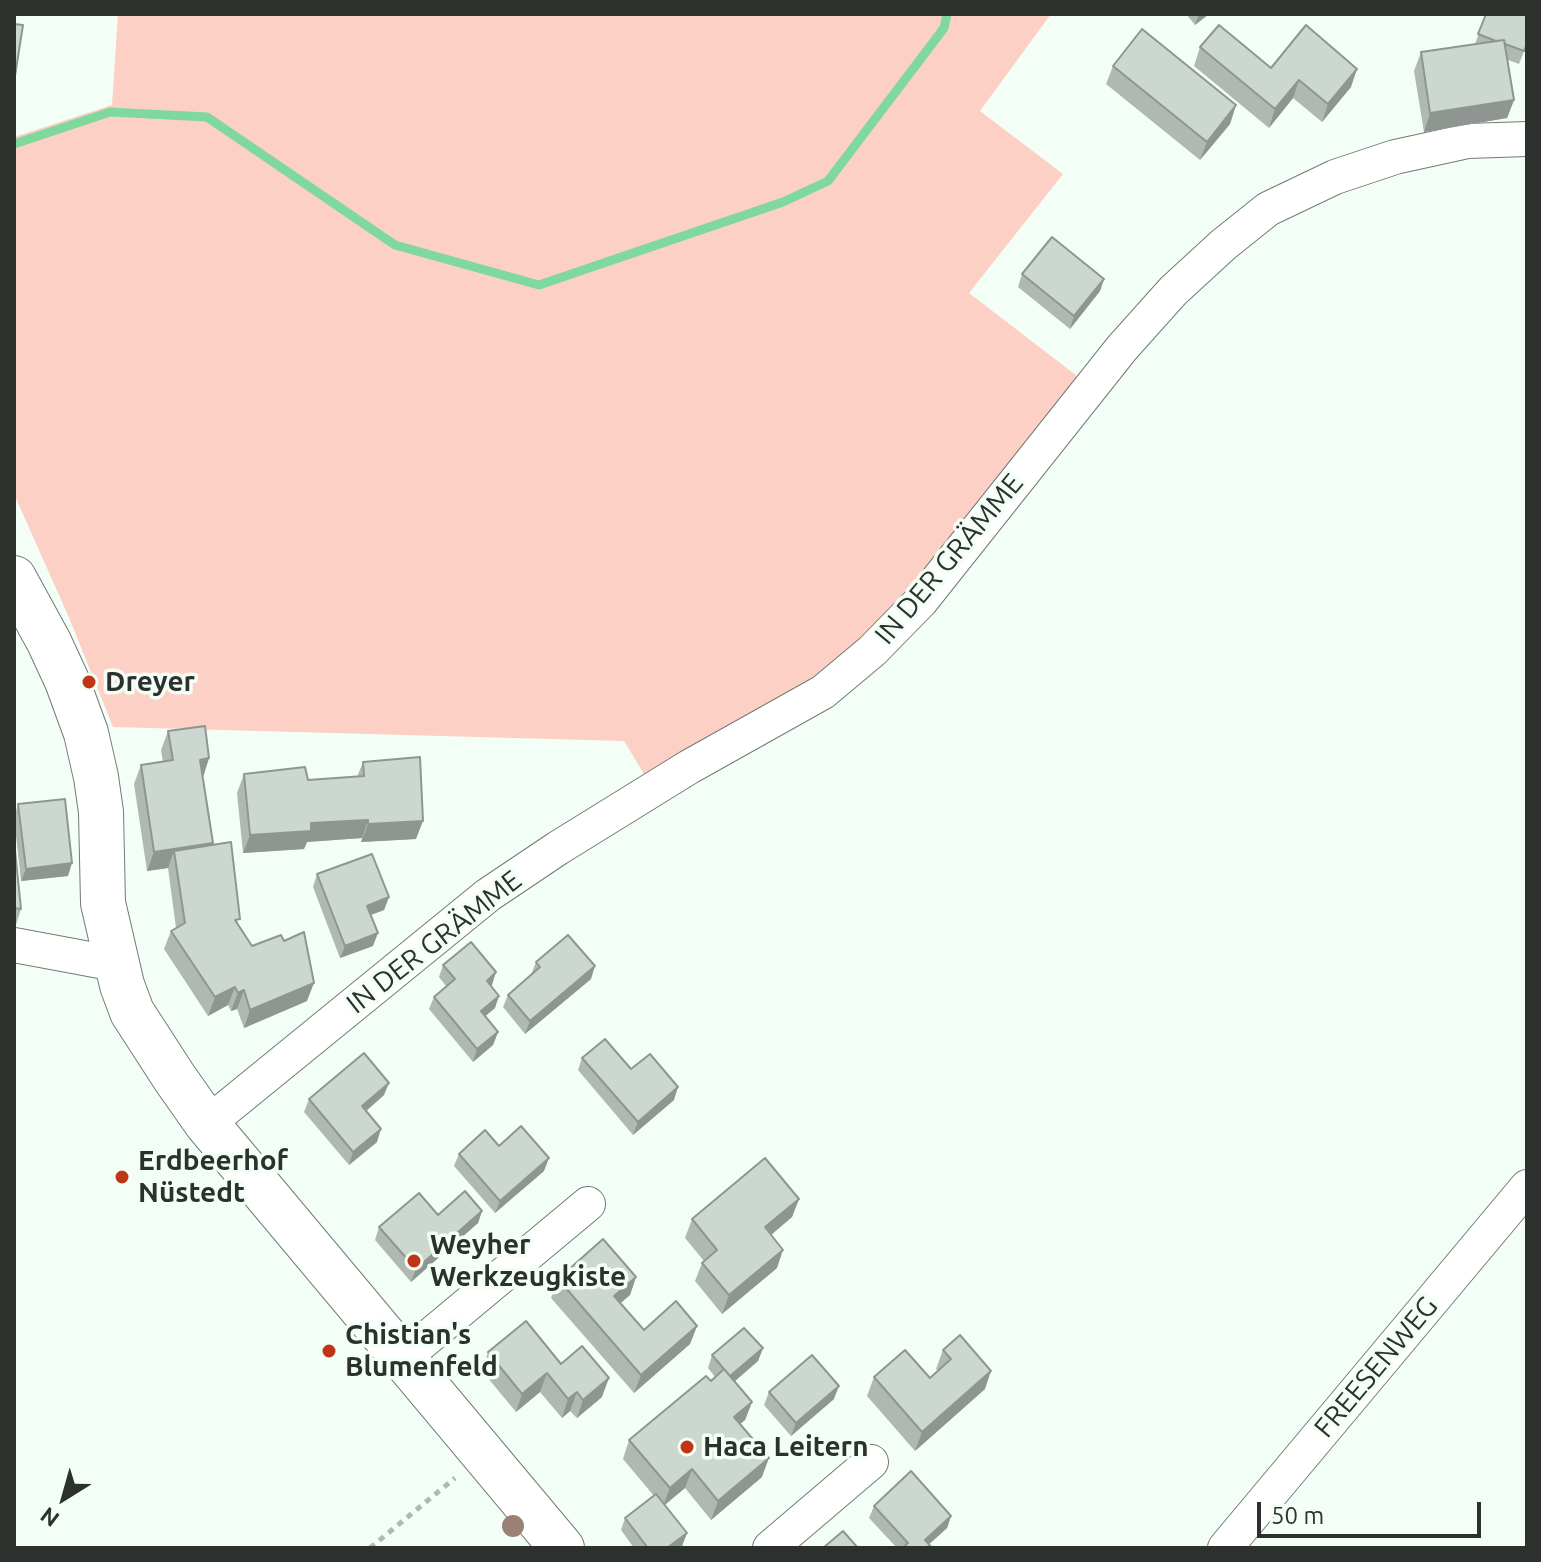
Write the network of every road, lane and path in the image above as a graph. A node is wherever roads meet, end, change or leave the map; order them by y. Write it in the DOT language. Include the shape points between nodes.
graph roads {
  1 [pos="1527,139"];
  2 [pos="14,578"];
  3 [pos="14,945"];
  4 [pos="116,964"];
  5 [pos="207,1124"];
  6 [pos="1527,1187"];
  7 [pos="588,1204"];
  8 [pos="402,1359"];
  9 [pos="486,1456"];
  10 [pos="871,1462"];
  11 [pos="370,1548"];
  12 [pos="562,1548"];
  13 [pos="770,1548"];
  14 [pos="1225,1548"];
  1 -- 5 [label="street, IN DER GRÄMME" via="1468,141 1395,157 1335,177 1268,209 1173,291 921,601 872,651 823,692 689,767 488,895"];
  2 -- 4 [label="street" via="49,642 86,733 101,812 103,903"];
  3 -- 4 [label="street"];
  4 -- 5 [label="street" via="132,1012"];
  5 -- 8 [label="street"];
  6 -- 14 [label="street, FREESENWEG"];
  7 -- 8 [label="street"];
  8 -- 9 [label="street"];
  9 -- 11 [label="path"];
  9 -- 12 [label="street"];
  10 -- 13 [label="street"];
}
